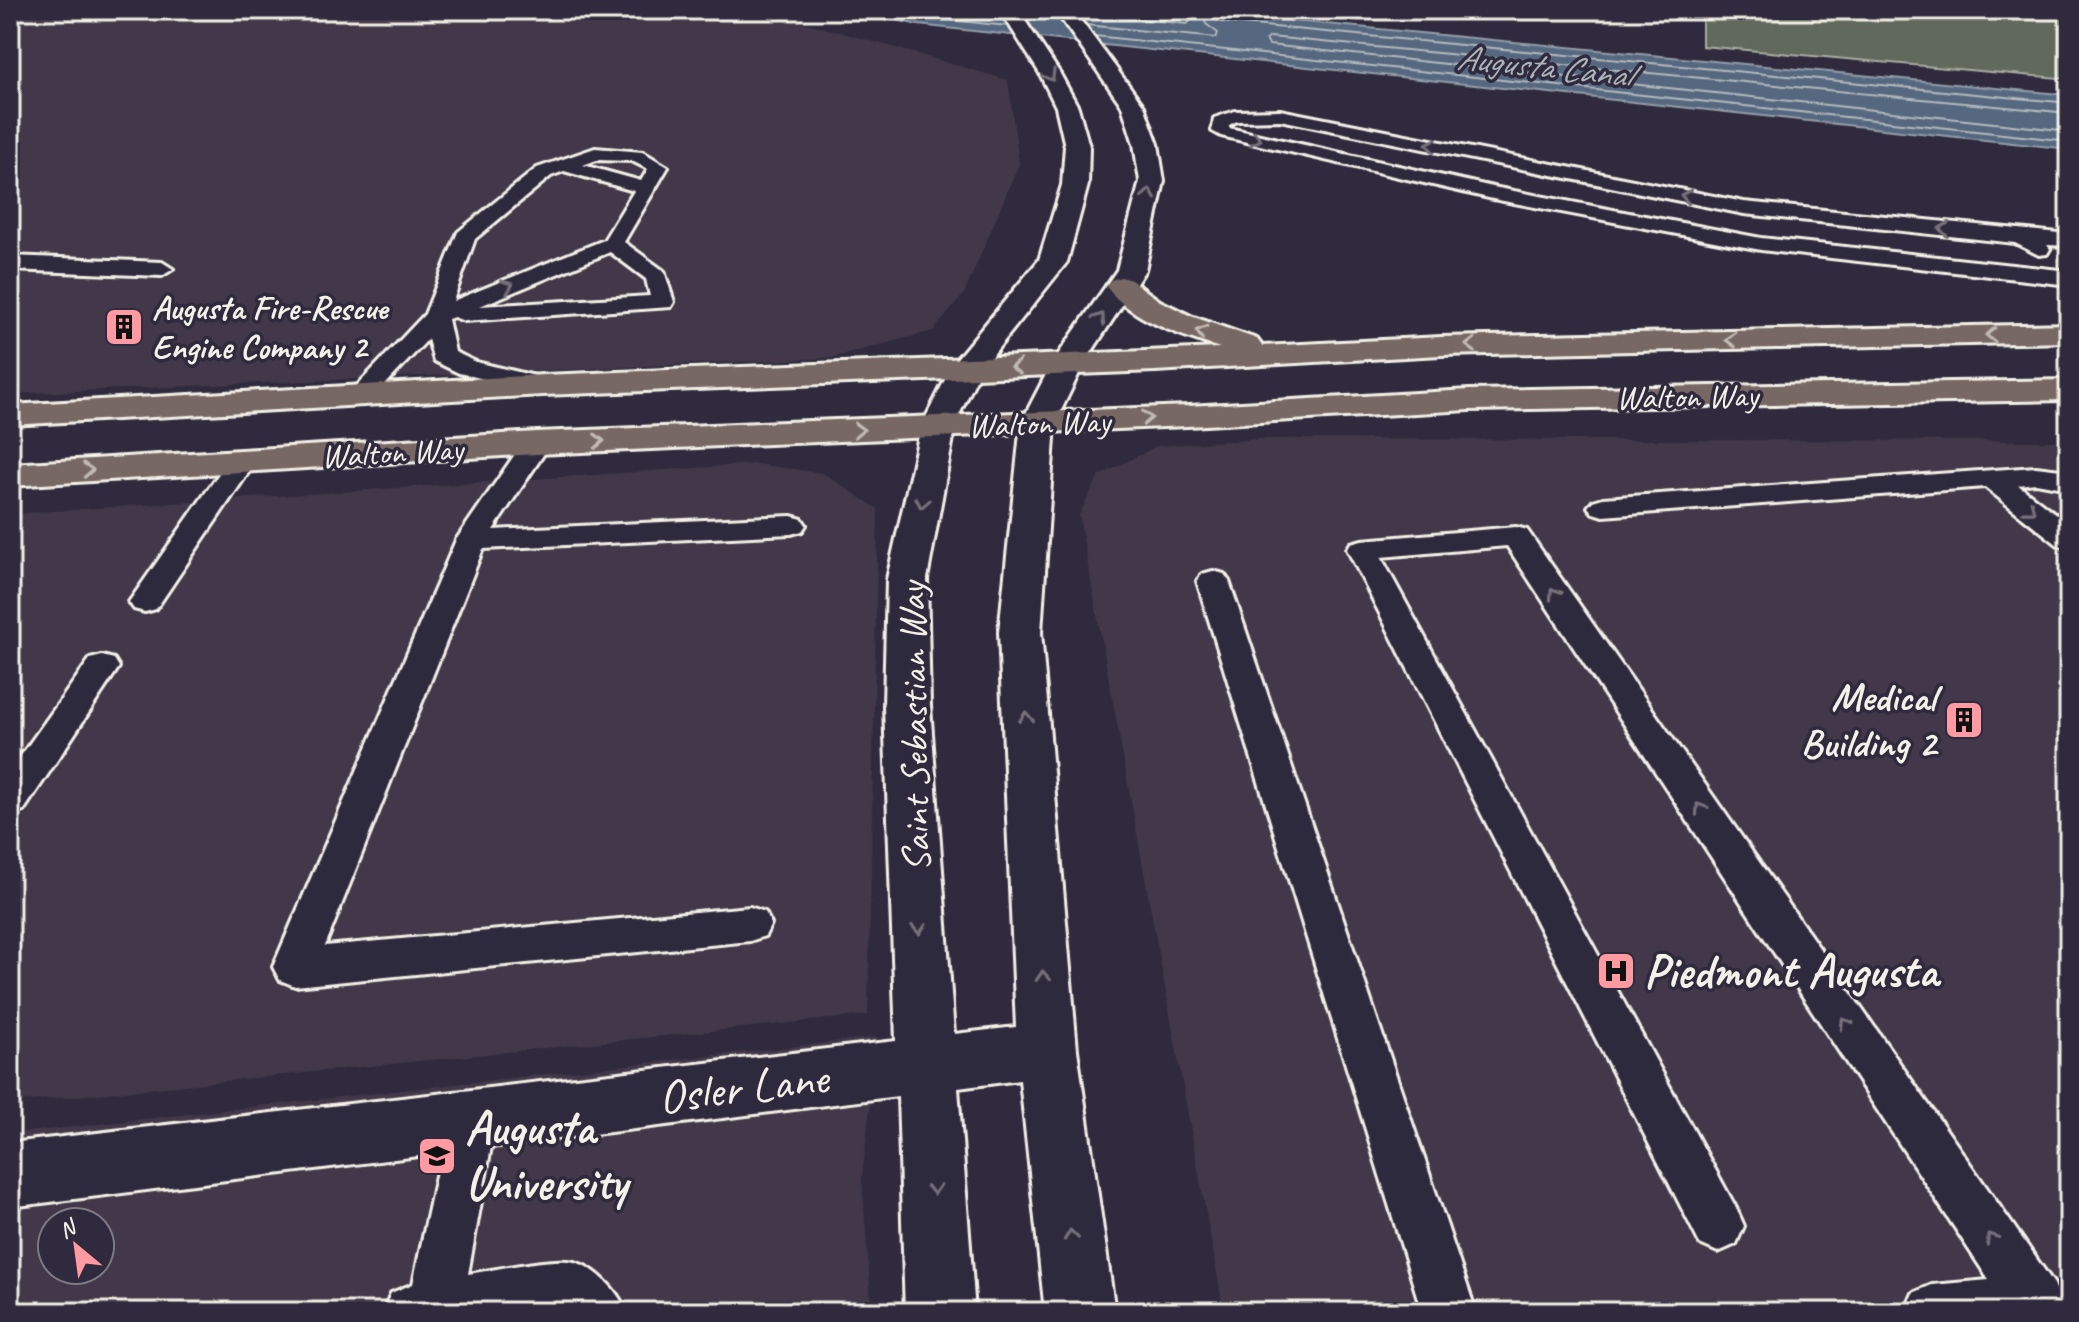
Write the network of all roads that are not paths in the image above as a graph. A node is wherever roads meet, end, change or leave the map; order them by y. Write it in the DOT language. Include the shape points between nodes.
graph roads {
  1 [pos="1009,10"];
  2 [pos="1064,10"];
  3 [pos="564,165"];
  4 [pos="648,189"];
  5 [pos="2021,237"];
  6 [pos="2069,240"];
  7 [pos="612,244"];
  8 [pos="10,263"];
  9 [pos="162,269"];
  10 [pos="2069,270"];
  11 [pos="1126,278"];
  12 [pos="2069,278"];
  13 [pos="436,316"];
  14 [pos="2069,333"];
  15 [pos="1276,355"];
  16 [pos="1067,365"];
  17 [pos="965,369"];
  18 [pos="543,385"];
  19 [pos="2069,390"];
  20 [pos="362,395"];
  21 [pos="27,414"];
  22 [pos="1038,423"];
  23 [pos="938,427"];
  24 [pos="537,443"];
  25 [pos="10,449"];
  26 [pos="242,461"];
  27 [pos="10,475"];
  28 [pos="1991,478"];
  29 [pos="2069,480"];
  30 [pos="1603,507"];
  31 [pos="791,525"];
  32 [pos="2069,539"];
  33 [pos="471,540"];
  34 [pos="1213,581"];
  35 [pos="145,602"];
  36 [pos="102,667"];
  37 [pos="10,800"];
  38 [pos="750,924"];
  39 [pos="1047,1050"];
  40 [pos="927,1065"];
  41 [pos="472,1119"];
  42 [pos="10,1175"];
  43 [pos="1718,1226"];
  44 [pos="422,1309"];
  45 [pos="600,1312"];
  46 [pos="940,1312"];
  47 [pos="1080,1312"];
  48 [pos="1449,1312"];
  49 [pos="1932,1312"];
  1 -- 17 [label="main road, Saint Sebastian Way, one-way" via="1067,107 1077,146 1075,185 1053,262"];
  11 -- 2 [label="main road, one-way" via="1152,181 1146,144 1133,106"];
  3 -- 4 [label="lane"];
  3 -- 4 [label="lane" via="595,154 636,156 659,167"];
  3 -- 13 [label="lane" via="544,172 465,236"];
  4 -- 7 [label="lane"];
  5 -- 6 [label="lane"];
  5 -- 10 [label="lane"];
  5 -- 12 [label="lane, one-way" via="1744,208 1280,115 1235,116 1220,122 1221,131 1685,231"];
  13 -- 7 [label="lane, one-way"];
  7 -- 13 [label="lane" via="656,276 663,302"];
  8 -- 9 [label="lane"];
  15 -- 11 [label="main road, one-way" via="1185,328 1135,299"];
  16 -- 11 [label="main road, one-way"];
  13 -- 18 [label="lane" via="443,356 468,368"];
  13 -- 20 [label="lane"];
  14 -- 15 [label="main road, Walton Way, one-way" via="1441,346"];
  15 -- 16 [label="main road, Walton Way"];
  16 -- 17 [label="main road, Walton Way, one-way"];
  16 -- 22 [label="main road"];
  17 -- 18 [label="main road, Walton Way"];
  17 -- 23 [label="main road, Saint Sebastian Way"];
  18 -- 20 [label="main road, Walton Way"];
  22 -- 19 [label="main road, Walton Way, one-way" via="1469,400"];
  20 -- 21 [label="main road, Walton Way"];
  21 -- 25 [label="main road"];
  22 -- 23 [label="main road, Walton Way"];
  39 -- 22 [label="main road, one-way" via="1020,632"];
  24 -- 23 [label="main road, Walton Way, one-way"];
  23 -- 40 [label="main road, Saint Sebastian Way, one-way" via="907,579 907,706"];
  24 -- 26 [label="main road, Walton Way"];
  24 -- 33 [label="lane"];
  27 -- 26 [label="main road, Walton Way, one-way"];
  26 -- 35 [label="lane"];
  28 -- 29 [label="lane" via="2036,475"];
  28 -- 30 [label="lane"];
  28 -- 32 [label="lane, one-way"];
  31 -- 33 [label="lane"];
  33 -- 38 [label="lane" via="295,967"];
  34 -- 48 [label="lane"];
  36 -- 37 [label="lane"];
  39 -- 40 [label="main road, Osler Lane"];
  47 -- 39 [label="main road, one-way"];
  40 -- 41 [label="main road, Osler Lane"];
  40 -- 46 [label="main road, Saint Sebastian Way, one-way"];
  41 -- 42 [label="main road, Osler Lane"];
  41 -- 44 [label="lane"];
  49 -- 43 [label="lane, one-way" via="2035,1303 1516,536 1362,549"];
  44 -- 45 [label="lane" via="569,1287"];
}
